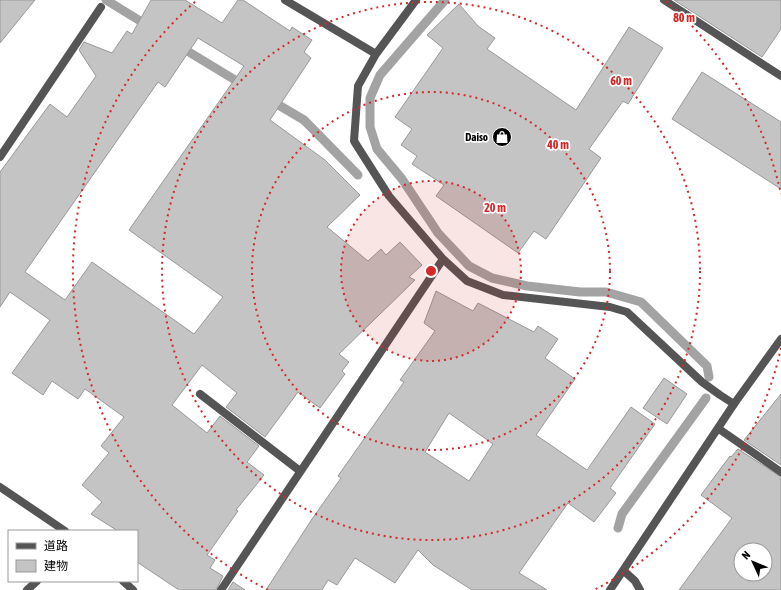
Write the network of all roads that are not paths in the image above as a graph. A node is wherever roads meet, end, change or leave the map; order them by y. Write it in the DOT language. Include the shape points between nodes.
graph roads {
  1 [pos="285,0"];
  2 [pos="416,0"];
  3 [pos="664,0"];
  4 [pos="101,7"];
  5 [pos="376,54"];
  6 [pos="781,76"];
  7 [pos="0,157"];
  8 [pos="443,259"];
  9 [pos="781,339"];
  10 [pos="200,394"];
  11 [pos="734,404"];
  12 [pos="719,429"];
  13 [pos="300,471"];
  14 [pos="781,472"];
  15 [pos="0,487"];
  16 [pos="64,530"];
  17 [pos="624,571"];
  18 [pos="36,582"];
  19 [pos="124,582"];
  20 [pos="27,590"];
  21 [pos="133,590"];
  22 [pos="221,590"];
  23 [pos="610,590"];
  24 [pos="640,590"];
  1 -- 5 [label="street"];
  2 -- 5 [label="street"];
  3 -- 6 [label="street"];
  4 -- 7 [label="street"];
  5 -- 8 [label="street" via="358,86 354,141 390,196"];
  8 -- 11 [label="street" via="467,281 503,295 610,307 627,312 702,382"];
  8 -- 13 [label="street"];
  9 -- 11 [label="street"];
  10 -- 13 [label="street"];
  11 -- 12 [label="street"];
  12 -- 14 [label="street"];
  12 -- 17 [label="street"];
  13 -- 22 [label="street"];
  15 -- 16 [label="street"];
  17 -- 23 [label="street"];
  17 -- 24 [label="street"];
  18 -- 20 [label="street"];
  19 -- 21 [label="street"];
}
